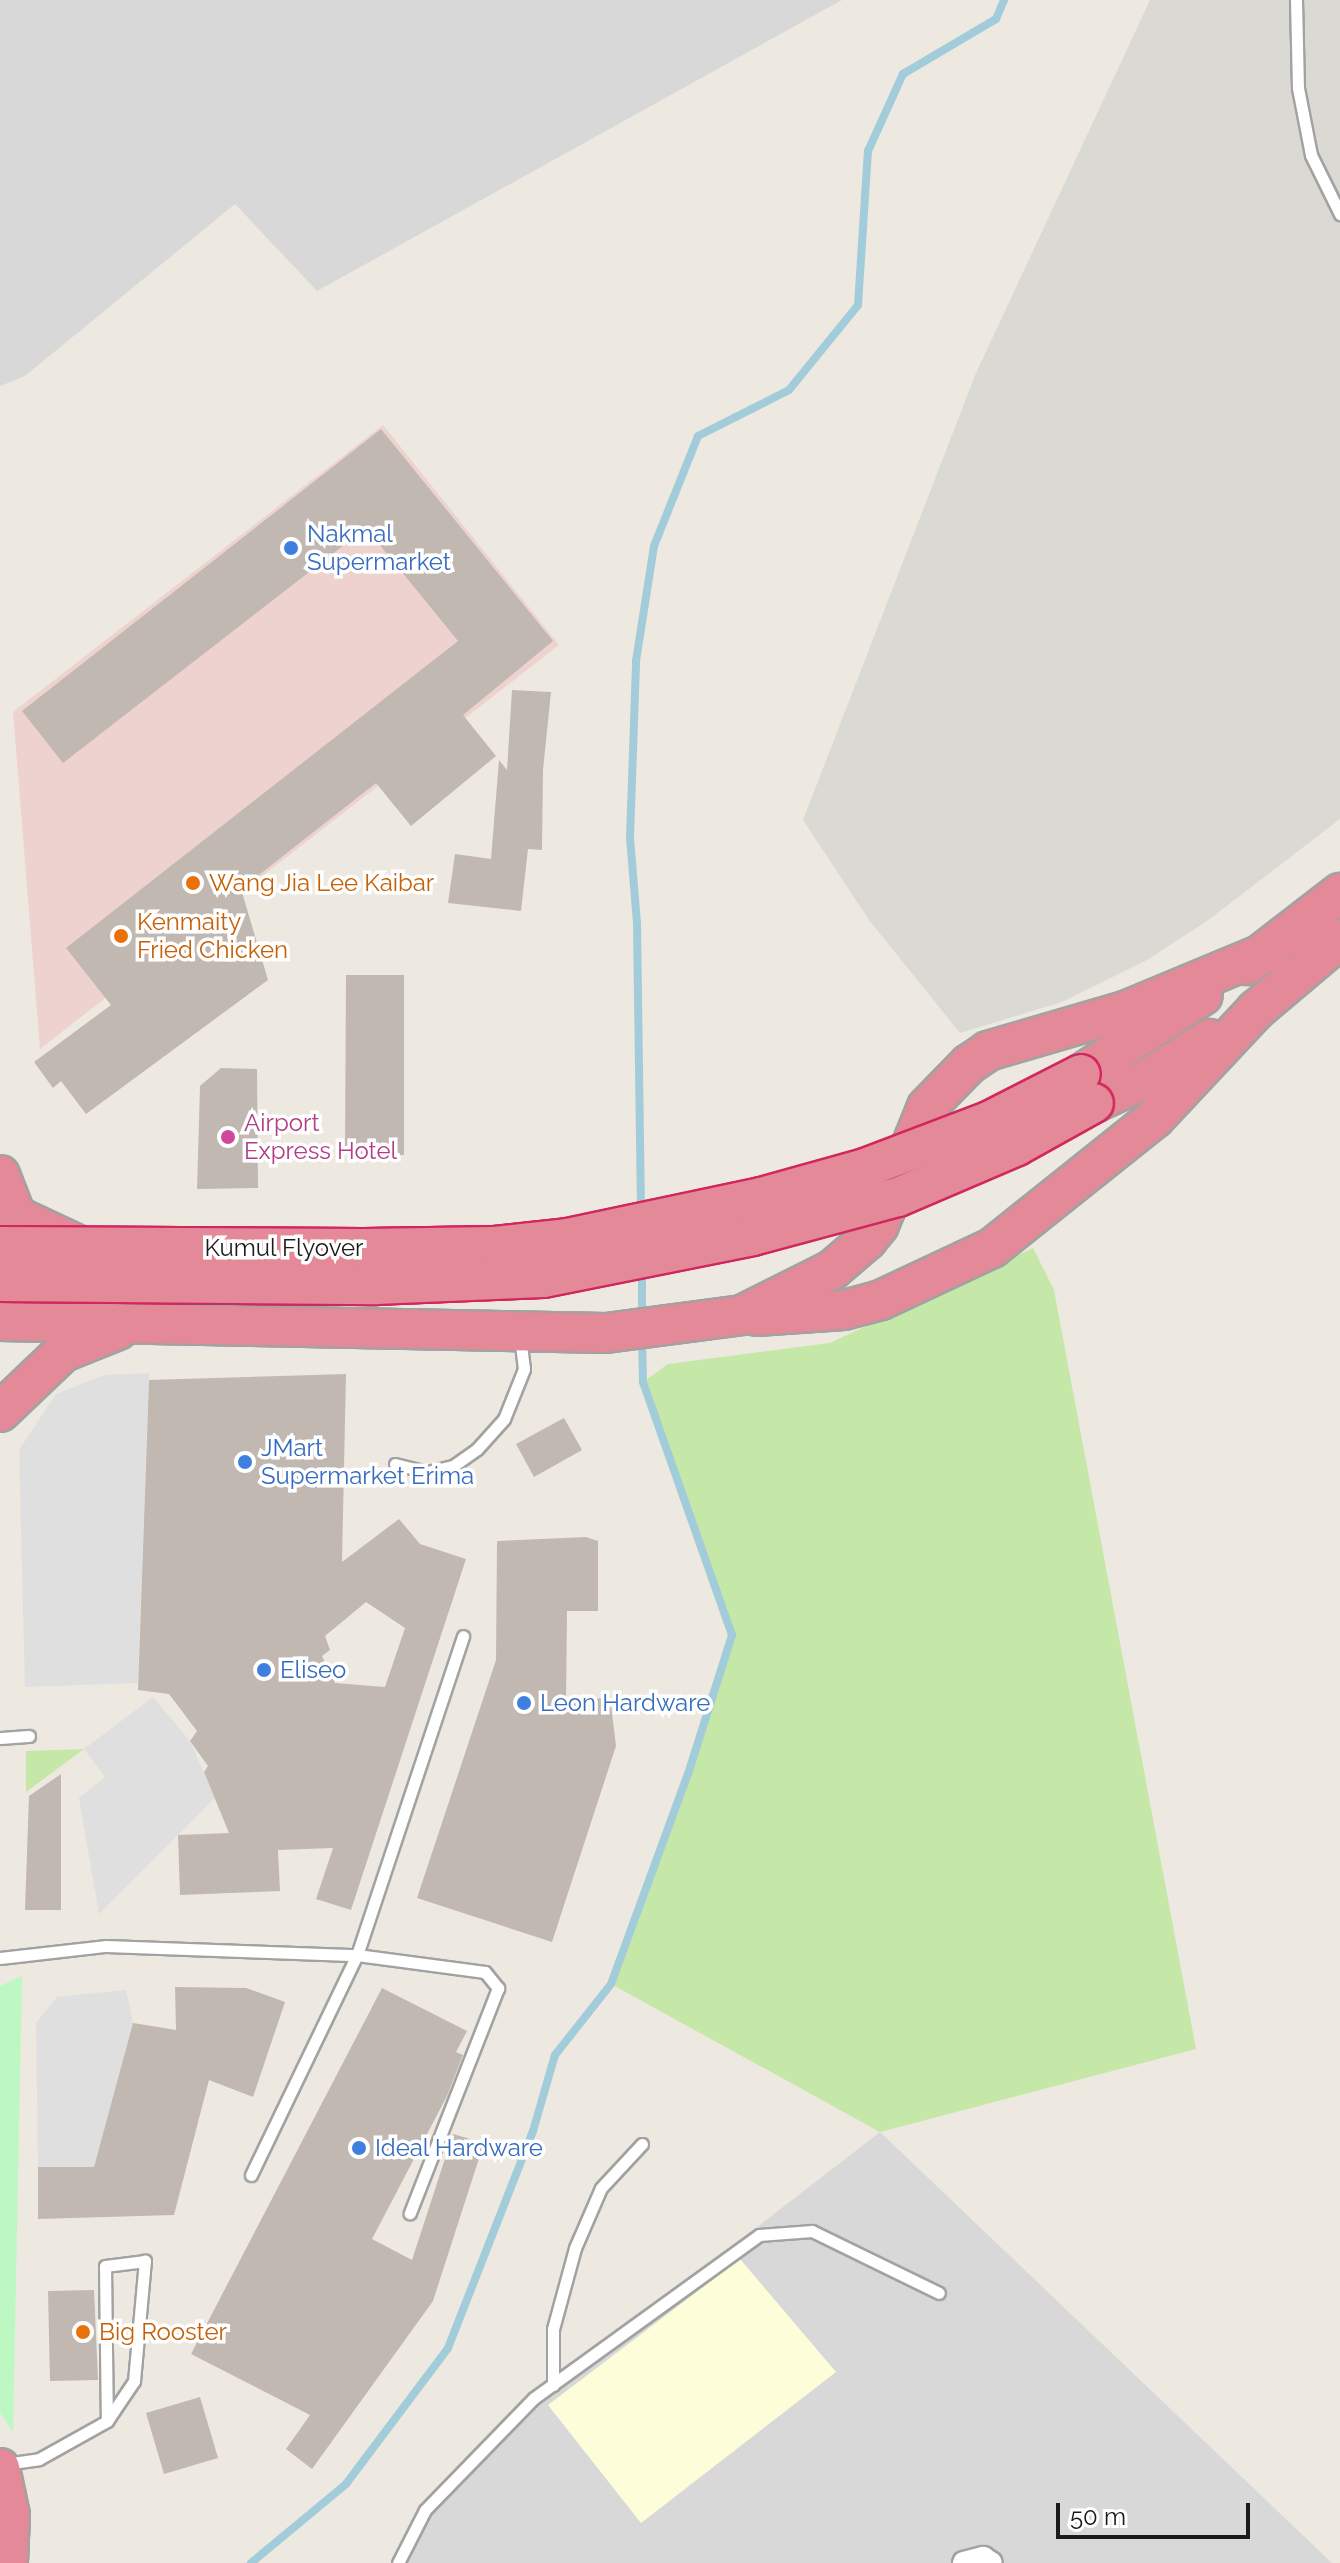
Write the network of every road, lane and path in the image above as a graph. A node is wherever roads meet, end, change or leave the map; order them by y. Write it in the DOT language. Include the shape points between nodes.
graph roads {
  1 [pos="1296,0"];
  2 [pos="1340,214"];
  3 [pos="1340,893"];
  4 [pos="1340,939"];
  5 [pos="1267,952"];
  6 [pos="1256,1010"];
  7 [pos="1088,1088"];
  8 [pos="0,1175"];
  9 [pos="0,1246"];
  10 [pos="0,1282"];
  11 [pos="731,1318"];
  12 [pos="0,1321"];
  13 [pos="168,1322"];
  14 [pos="519,1329"];
  15 [pos="0,1412"];
  16 [pos="395,1464"];
  17 [pos="463,1636"];
  18 [pos="29,1736"];
  19 [pos="0,1738"];
  20 [pos="357,1955"];
  21 [pos="0,1958"];
  22 [pos="642,2144"];
  23 [pos="251,2175"];
  24 [pos="410,2213"];
  25 [pos="939,2293"];
  26 [pos="553,2385"];
  27 [pos="107,2421"];
  28 [pos="0,2466"];
  29 [pos="0,2552"];
  30 [pos="6,2563"];
  31 [pos="398,2563"];
  32 [pos="964,2563"];
  33 [pos="991,2563"];
  1 -- 2 [label="lane" via="1298,88 1311,155"];
  3 -- 5 [label="highway"];
  4 -- 6 [label="highway"];
  5 -- 7 [label="highway" via="1114,1057"];
  5 -- 11 [label="highway" via="1125,1011 988,1051 927,1107 879,1225 867,1240 832,1270"];
  6 -- 7 [label="highway" via="1146,1079"];
  6 -- 11 [label="highway" via="1155,1118 992,1248 929,1281 844,1310"];
  7 -- 9 [label="highway, Kumul Flyover, bridge" via="865,1168 761,1197 567,1238 495,1246 364,1248"];
  7 -- 10 [label="highway, Kumul Flyover, bridge" via="1017,1146 898,1197 753,1236 543,1278 376,1285"];
  8 -- 14 [label="highway" via="16,1216 142,1271"];
  11 -- 14 [label="highway" via="606,1333"];
  12 -- 13 [label="highway"];
  13 -- 14 [label="highway" via="364,1331"];
  13 -- 15 [label="highway" via="85,1339 19,1389"];
  14 -- 16 [label="lane" via="524,1369 504,1419 477,1449 453,1466 427,1472"];
  17 -- 20 [label="lane"];
  18 -- 19 [label="lane"];
  20 -- 21 [label="lane" via="106,1946"];
  20 -- 23 [label="lane"];
  20 -- 24 [label="lane" via="485,1972 498,1988"];
  22 -- 26 [label="lane" via="601,2188 575,2248 553,2329"];
  25 -- 26 [label="lane" via="812,2231 759,2235"];
  26 -- 31 [label="lane" via="425,2510"];
  27 -- 27 [label="lane" via="134,2381 145,2261 105,2266"];
  27 -- 28 [label="lane" via="39,2459"];
  28 -- 30 [label="highway" via="10,2515"];
  29 -- 30 [label="highway"];
  32 -- 33 [label="street" via="983,2558"];
}
